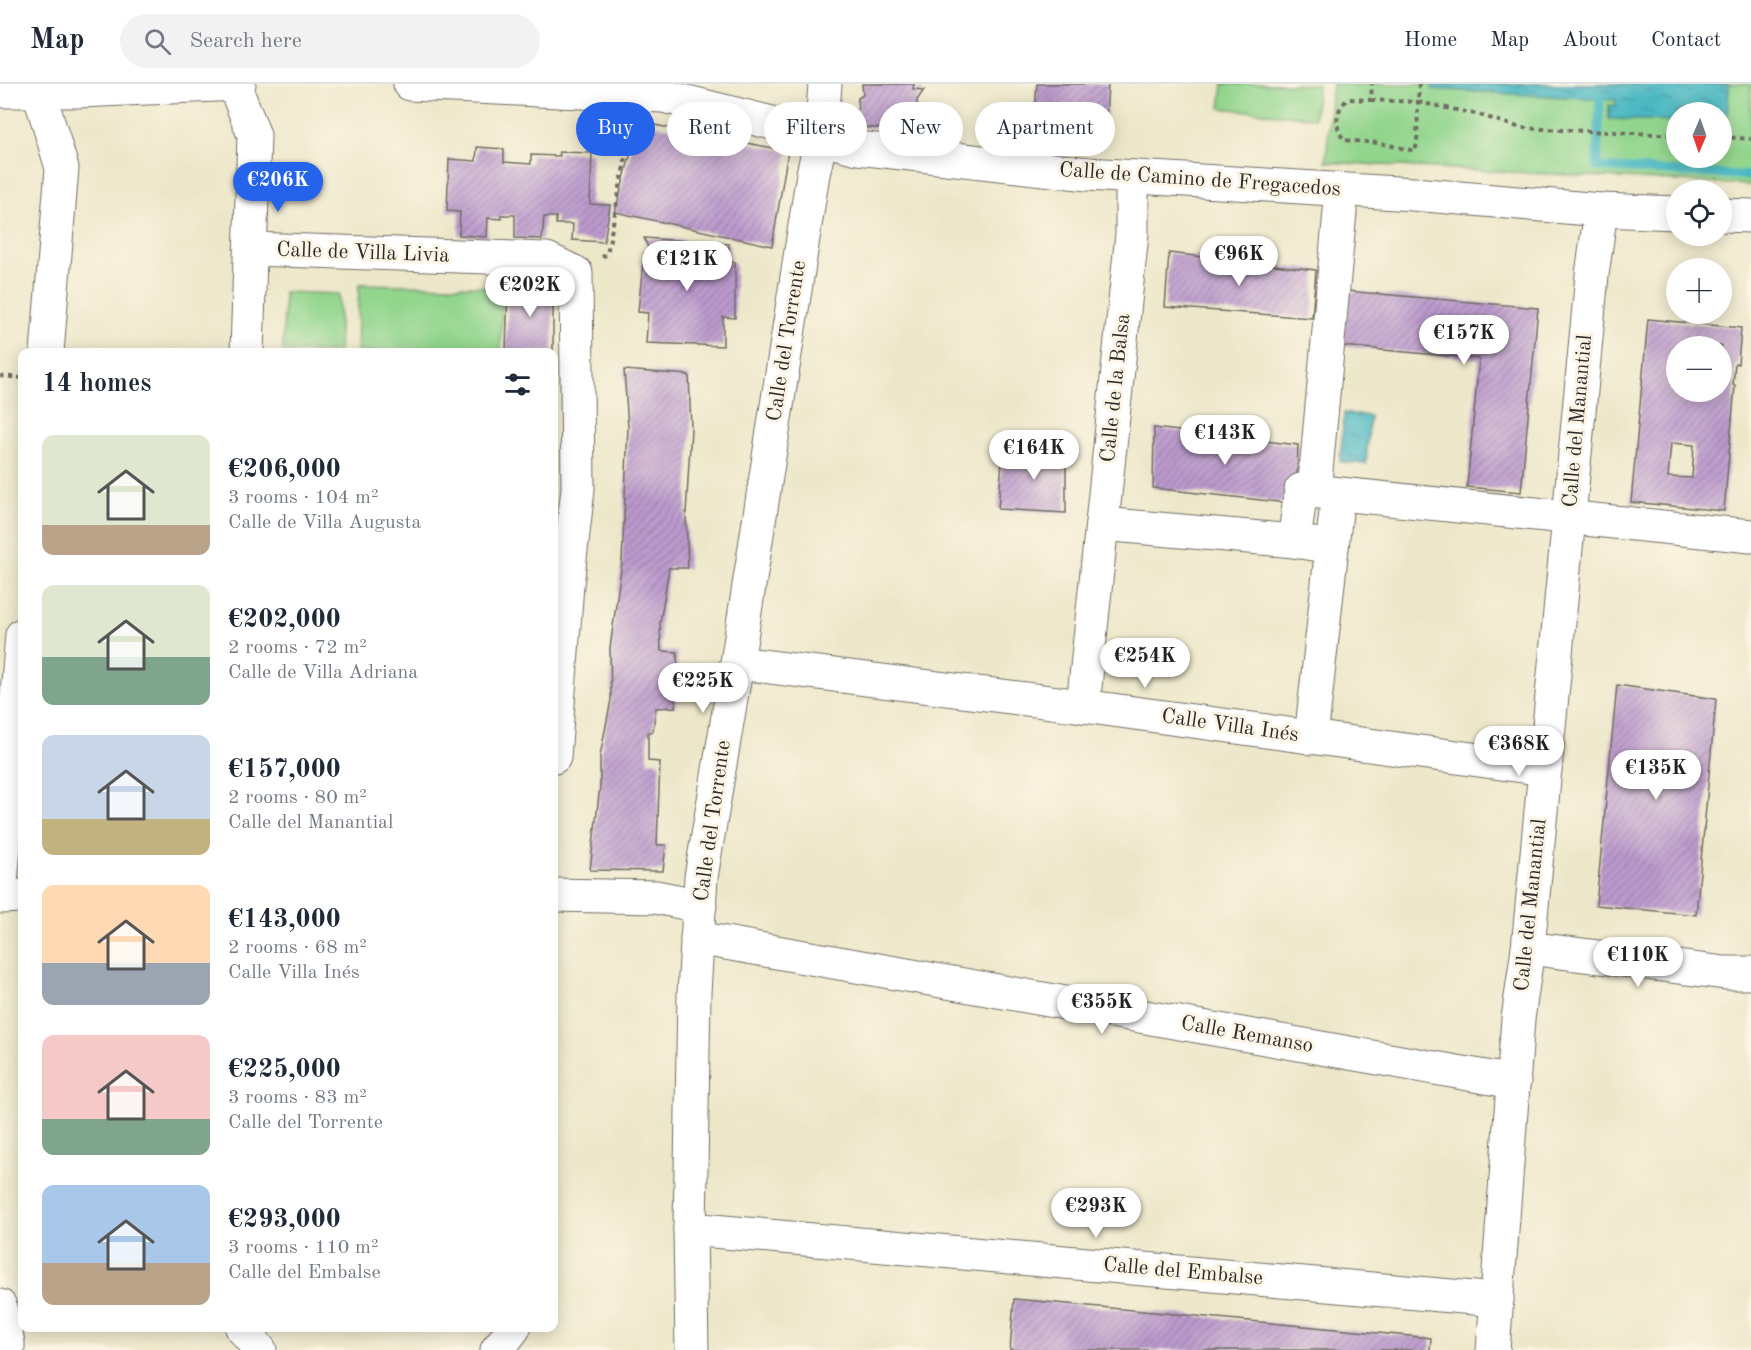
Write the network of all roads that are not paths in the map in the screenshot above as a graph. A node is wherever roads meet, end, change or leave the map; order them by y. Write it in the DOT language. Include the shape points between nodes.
graph roads {
  1 [pos="410,84"];
  2 [pos="825,84"];
  3 [pos="236,85"];
  4 [pos="36,88"];
  5 [pos="631,89"];
  6 [pos="0,91"];
  7 [pos="824,102"];
  8 [pos="764,121"];
  9 [pos="867,149"];
  10 [pos="817,156"];
  11 [pos="1132,177"];
  12 [pos="1342,190"];
  13 [pos="1601,210"];
  14 [pos="1666,213"];
  15 [pos="1732,215"];
  16 [pos="1751,216"];
  17 [pos="251,249"];
  18 [pos="47,348"];
  19 [pos="247,348"];
  20 [pos="1326,493"];
  21 [pos="1569,517"];
  22 [pos="1102,524"];
  23 [pos="1751,536"];
  24 [pos="1294,541"];
  25 [pos="1332,547"];
  26 [pos="737,663"];
  27 [pos="18,674"];
  28 [pos="558,704"];
  29 [pos="1083,706"];
  30 [pos="1311,738"];
  31 [pos="1545,769"];
  32 [pos="4,810"];
  33 [pos="558,895"];
  34 [pos="0,896"];
  35 [pos="18,896"];
  36 [pos="698,922"];
  37 [pos="1528,948"];
  38 [pos="1751,973"];
  39 [pos="1514,1082"];
  40 [pos="690,1229"];
  41 [pos="1497,1300"];
  42 [pos="0,1306"];
  43 [pos="245,1332"];
  44 [pos="511,1332"];
  45 [pos="10,1348"];
  46 [pos="260,1350"];
  47 [pos="497,1350"];
  48 [pos="692,1350"];
  49 [pos="1493,1350"];
  1 -- 5 [label="street, Calle de Camino de Fregacedos"];
  2 -- 7 [label="street, Calle del Torrente"];
  3 -- 4 [label="street"];
  3 -- 17 [label="street" via="254,135"];
  4 -- 6 [label="street"];
  4 -- 18 [label="street" via="62,168"];
  5 -- 8 [label="street, Calle de Camino de Fregacedos"];
  9 -- 11 [label="street, Calle de Camino de Fregacedos"];
  10 -- 26 [label="street, Calle del Torrente"];
  11 -- 12 [label="street, Calle de Camino de Fregacedos"];
  11 -- 22 [label="street, Calle de la Balsa" via="1132,234"];
  12 -- 13 [label="street, Calle de Camino de Fregacedos"];
  12 -- 20 [label="street"];
  13 -- 14 [label="street, Calle de Camino de Fregacedos"];
  13 -- 21 [label="street, Calle del Manantial"];
  15 -- 16 [label="street"];
  17 -- 19 [label="street"];
  17 -- 28 [label="street, Calle de Villa Livia" via="547,259 576,273 578,489"];
  20 -- 21 [label="street"];
  20 -- 24 [label="street" via="1301,490"];
  20 -- 25 [label="street"];
  21 -- 23 [label="street"];
  21 -- 31 [label="street, Calle del Manantial"];
  22 -- 24 [label="street"];
  22 -- 29 [label="street, Calle de la Balsa"];
  24 -- 25 [label="street"];
  25 -- 30 [label="street"];
  26 -- 29 [label="street, Calle Villa Inés"];
  26 -- 36 [label="street, Calle del Torrente" via="701,877"];
  27 -- 32 [label="street"];
  29 -- 30 [label="street, Calle Villa Inés"];
  30 -- 31 [label="street, Calle Villa Inés"];
  31 -- 37 [label="street, Calle del Manantial"];
  32 -- 34 [label="street"];
  33 -- 36 [label="street, Calle Remanso" via="656,897"];
  34 -- 35 [label="street"];
  36 -- 39 [label="street, Calle Remanso"];
  36 -- 40 [label="street, Calle del Torrente"];
  37 -- 38 [label="street"];
  37 -- 39 [label="street, Calle del Manantial"];
  39 -- 41 [label="street, Calle del Manantial"];
  40 -- 41 [label="street, Calle del Embalse"];
  40 -- 48 [label="street, Calle del Torrente"];
  41 -- 49 [label="street, Calle del Manantial"];
  42 -- 45 [label="street"];
  43 -- 46 [label="street"];
  44 -- 47 [label="street"];
}
